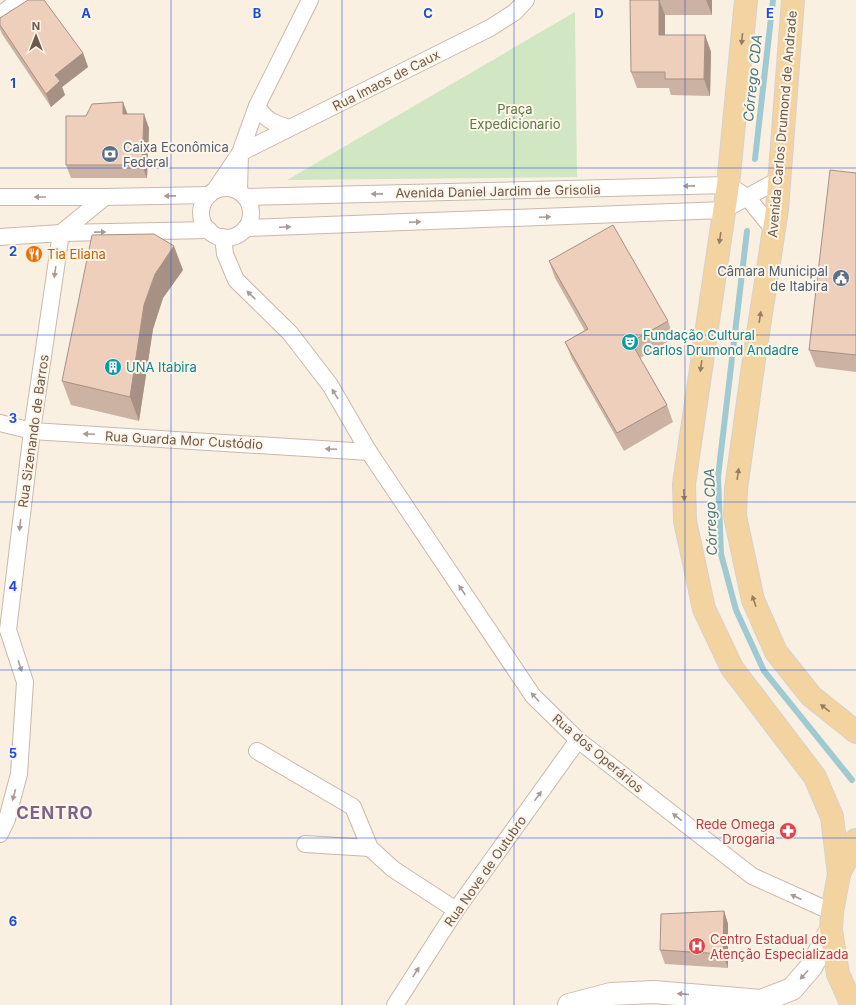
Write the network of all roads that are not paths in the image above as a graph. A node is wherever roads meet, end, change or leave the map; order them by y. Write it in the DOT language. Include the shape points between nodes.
graph roads {
  1 [pos="22,0"];
  2 [pos="310,0"];
  3 [pos="526,0"];
  4 [pos="746,0"];
  5 [pos="793,0"];
  6 [pos="0,18"];
  7 [pos="257,106"];
  8 [pos="289,128"];
  9 [pos="240,153"];
  10 [pos="780,179"];
  11 [pos="728,185"];
  12 [pos="212,193"];
  13 [pos="242,194"];
  14 [pos="0,197"];
  15 [pos="105,197"];
  16 [pos="747,197"];
  17 [pos="724,210"];
  18 [pos="246,228"];
  19 [pos="773,229"];
  20 [pos="61,233"];
  21 [pos="216,234"];
  22 [pos="0,237"];
  23 [pos="0,423"];
  24 [pos="32,431"];
  25 [pos="369,452"];
  26 [pos="4,629"];
  27 [pos="856,732"];
  28 [pos="578,740"];
  29 [pos="257,751"];
  30 [pos="0,834"];
  31 [pos="856,840"];
  32 [pos="305,844"];
  33 [pos="370,848"];
  34 [pos="839,874"];
  35 [pos="456,910"];
  36 [pos="831,921"];
  37 [pos="395,1005"];
  38 [pos="569,1005"];
  39 [pos="852,1005"];
  1 -- 6 [label="street"];
  2 -- 7 [label="street"];
  3 -- 8 [label="street, Rua Imaos de Caux" via="515,12 490,28"];
  4 -- 11 [label="main road, one-way"];
  5 -- 10 [label="main road, Avenida Carlos Drumond de Andrade"];
  7 -- 8 [label="street" via="271,121"];
  7 -- 9 [label="street"];
  8 -- 9 [label="street, Rua Imaos de Caux"];
  9 -- 12 [label="street"];
  9 -- 13 [label="street"];
  10 -- 16 [label="street, Avenida Daniel Jardim de Grisolia"];
  10 -- 19 [label="main road, Avenida Carlos Drumond de Andrade"];
  11 -- 13 [label="street, Avenida Daniel Jardim de Grisolia, one-way"];
  11 -- 16 [label="street"];
  11 -- 17 [label="main road"];
  12 -- 13 [label="street, Avenida Daniel Jardim de Grisolia" via="223,188 232,188"];
  12 -- 15 [label="street, Avenida Daniel Jardim de Grisolia, one-way"];
  12 -- 21 [label="street" via="204,201 202,216 204,224"];
  13 -- 18 [label="street" via="250,204 251,212"];
  15 -- 14 [label="street, Avenida Daniel Jardim de Grisolia, one-way"];
  15 -- 20 [label="street"];
  16 -- 17 [label="street, Avenida Daniel Jardim de Grisolia"];
  16 -- 19 [label="street"];
  18 -- 17 [label="street, Avenida Daniel Jardim de Grisolia, one-way"];
  17 -- 34 [label="main road, one-way" via="684,484 685,521 704,609 732,668 815,777 832,817"];
  18 -- 21 [label="street, Avenida Daniel Jardim de Grisolia" via="235,236"];
  27 -- 19 [label="main road, Avenida Carlos Drumond de Andrade, one-way" via="811,696 776,652 753,600 735,516 738,474"];
  20 -- 21 [label="street, Avenida Daniel Jardim de Grisolia, one-way"];
  20 -- 22 [label="street, Avenida Daniel Jardim de Grisolia"];
  20 -- 24 [label="street, Rua Sizenando de Barros, one-way"];
  25 -- 21 [label="street, Rua dos Operários, one-way" via="330,385 290,333 236,280"];
  23 -- 24 [label="street, Rua Guarda Mor Custódio"];
  25 -- 24 [label="street, Rua Guarda Mor Custódio, one-way"];
  24 -- 26 [label="street, Rua Sizenando de Barros, one-way"];
  28 -- 25 [label="street, Rua dos Operários, one-way" via="533,696"];
  26 -- 30 [label="street, one-way" via="25,682 19,774 7,819"];
  35 -- 28 [label="street, Rua Nove de Outubro, one-way"];
  36 -- 28 [label="street, Rua dos Operários, one-way" via="752,876"];
  29 -- 33 [label="street" via="353,807"];
  31 -- 34 [label="main road"];
  32 -- 33 [label="street"];
  33 -- 35 [label="street" via="393,869"];
  34 -- 36 [label="main road"];
  37 -- 35 [label="street, Rua Nove de Outubro, one-way"];
  36 -- 38 [label="main road, one-way" via="811,967 792,989 761,1001 654,992 611,994"];
  36 -- 39 [label="main road" via="838,974"];
}
